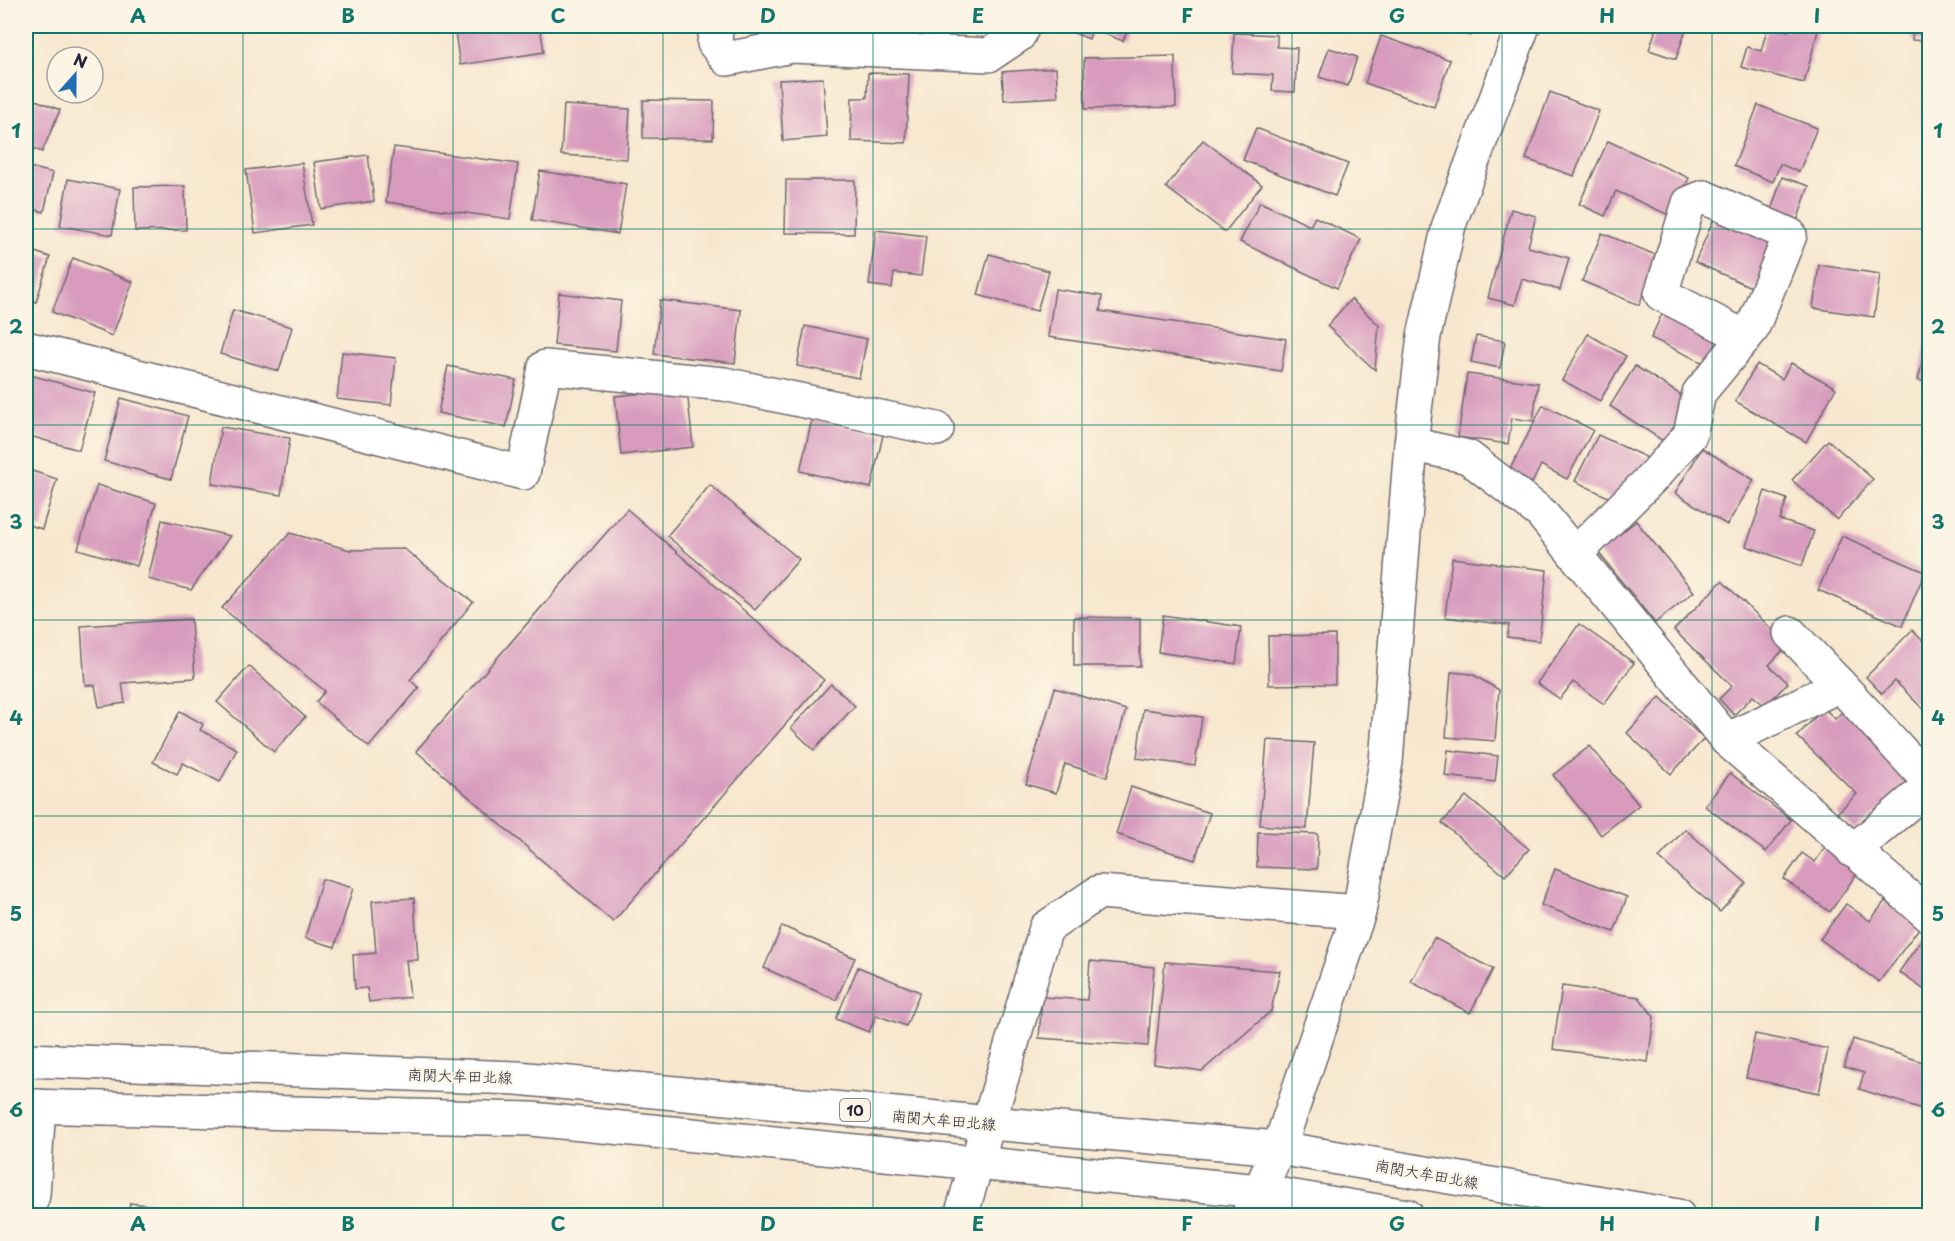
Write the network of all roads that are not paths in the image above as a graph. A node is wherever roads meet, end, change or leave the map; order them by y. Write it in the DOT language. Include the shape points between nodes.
graph roads {
  1 [pos="717,26"];
  2 [pos="1023,26"];
  3 [pos="1523,26"];
  4 [pos="1745,337"];
  5 [pos="26,348"];
  6 [pos="937,429"];
  7 [pos="1411,444"];
  8 [pos="1575,554"];
  9 [pos="1790,633"];
  10 [pos="1840,686"];
  11 [pos="1727,740"];
  12 [pos="1854,851"];
  13 [pos="1359,912"];
  14 [pos="1929,916"];
  15 [pos="26,1060"];
  16 [pos="32,1106"];
  17 [pos="990,1123"];
  18 [pos="1279,1148"];
  19 [pos="978,1163"];
  20 [pos="1254,1203"];
  21 [pos="26,1215"];
  22 [pos="961,1215"];
  23 [pos="1407,1215"];
  24 [pos="1678,1215"];
  1 -- 2 [label="street" via="714,43 728,59 792,46 989,55 1019,35"];
  3 -- 7 [label="street" via="1449,225 1424,336"];
  4 -- 8 [label="street" via="1699,393 1690,435"];
  5 -- 6 [label="street" via="523,473 545,367 724,384"];
  7 -- 8 [label="street" via="1468,457 1542,513"];
  7 -- 13 [label="street" via="1386,762"];
  8 -- 11 [label="street"];
  9 -- 10 [label="street"];
  10 -- 11 [label="street"];
  10 -- 12 [label="street" via="1925,777 1922,792"];
  11 -- 12 [label="street"];
  12 -- 14 [label="street"];
  13 -- 17 [label="street" via="1099,892 1046,928"];
  13 -- 18 [label="street"];
  15 -- 17 [label="street, 南関大牟田北線 / 10" via="517,1078"];
  16 -- 19 [label="street" via="531,1119"];
  16 -- 21 [label="street" via="33,1195"];
  17 -- 18 [label="street, 南関大牟田北線 / 10"];
  17 -- 19 [label="street"];
  18 -- 20 [label="street"];
  18 -- 24 [label="street, 南関大牟田北線 / 10"];
  19 -- 20 [label="street"];
  19 -- 22 [label="street"];
  20 -- 23 [label="street"];
}
